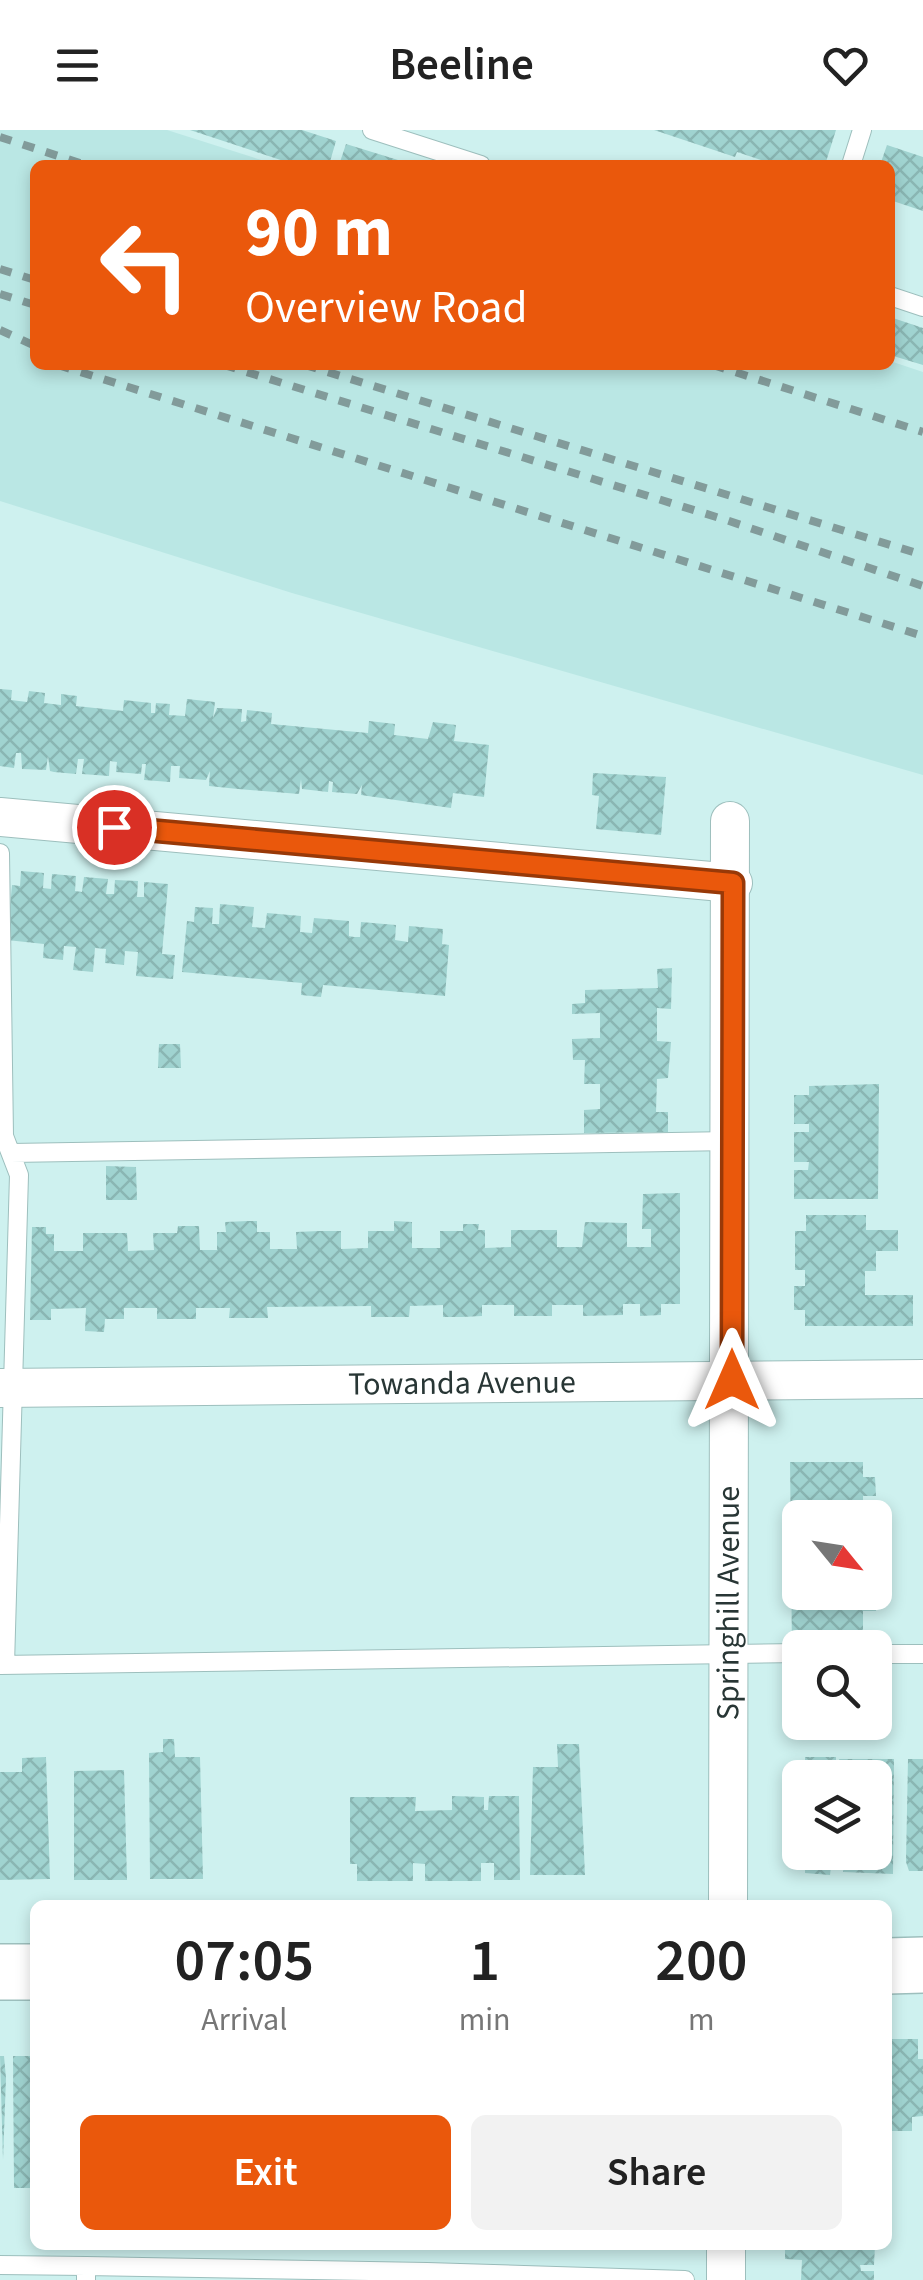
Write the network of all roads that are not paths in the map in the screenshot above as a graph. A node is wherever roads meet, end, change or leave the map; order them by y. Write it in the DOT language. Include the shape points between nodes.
graph roads {
  1 [pos="372,130"];
  2 [pos="862,130"];
  3 [pos="465,160"];
  4 [pos="853,160"];
  5 [pos="895,298"];
  6 [pos="923,307"];
  7 [pos="0,816"];
  8 [pos="730,822"];
  9 [pos="0,853"];
  10 [pos="733,883"];
  11 [pos="732,1141"];
  12 [pos="11,1153"];
  13 [pos="923,1379"];
  14 [pos="732,1380"];
  15 [pos="7,1388"];
  16 [pos="730,1653"];
  17 [pos="782,1653"];
  18 [pos="892,1654"];
  19 [pos="923,1654"];
  20 [pos="2,1665"];
  21 [pos="728,1900"];
  22 [pos="892,1966"];
  23 [pos="923,1966"];
  24 [pos="0,1972"];
  25 [pos="30,1972"];
  26 [pos="726,2250"];
  27 [pos="0,2265"];
  28 [pos="86,2273"];
  29 [pos="427,2276"];
  30 [pos="685,2280"];
  31 [pos="726,2280"];
  1 -- 3 [label="lane"];
  2 -- 4 [label="lane"];
  5 -- 6 [label="lane"];
  7 -- 10 [label="street"];
  8 -- 10 [label="street, Springhill Avenue"];
  9 -- 12 [label="lane" via="4,1136"];
  10 -- 11 [label="street, Springhill Avenue"];
  11 -- 12 [label="lane"];
  11 -- 14 [label="street, Springhill Avenue"];
  12 -- 15 [label="lane" via="20,1176"];
  13 -- 14 [label="street, Towanda Avenue"];
  14 -- 15 [label="street, Towanda Avenue"];
  14 -- 16 [label="street, Springhill Avenue"];
  15 -- 20 [label="lane"];
  16 -- 17 [label="lane"];
  16 -- 20 [label="lane"];
  16 -- 21 [label="street, Springhill Avenue"];
  18 -- 19 [label="lane"];
  22 -- 23 [label="main road"];
  24 -- 25 [label="main road"];
  26 -- 31 [label="street"];
  27 -- 28 [label="lane"];
  28 -- 29 [label="lane"];
  29 -- 30 [label="lane"];
}
